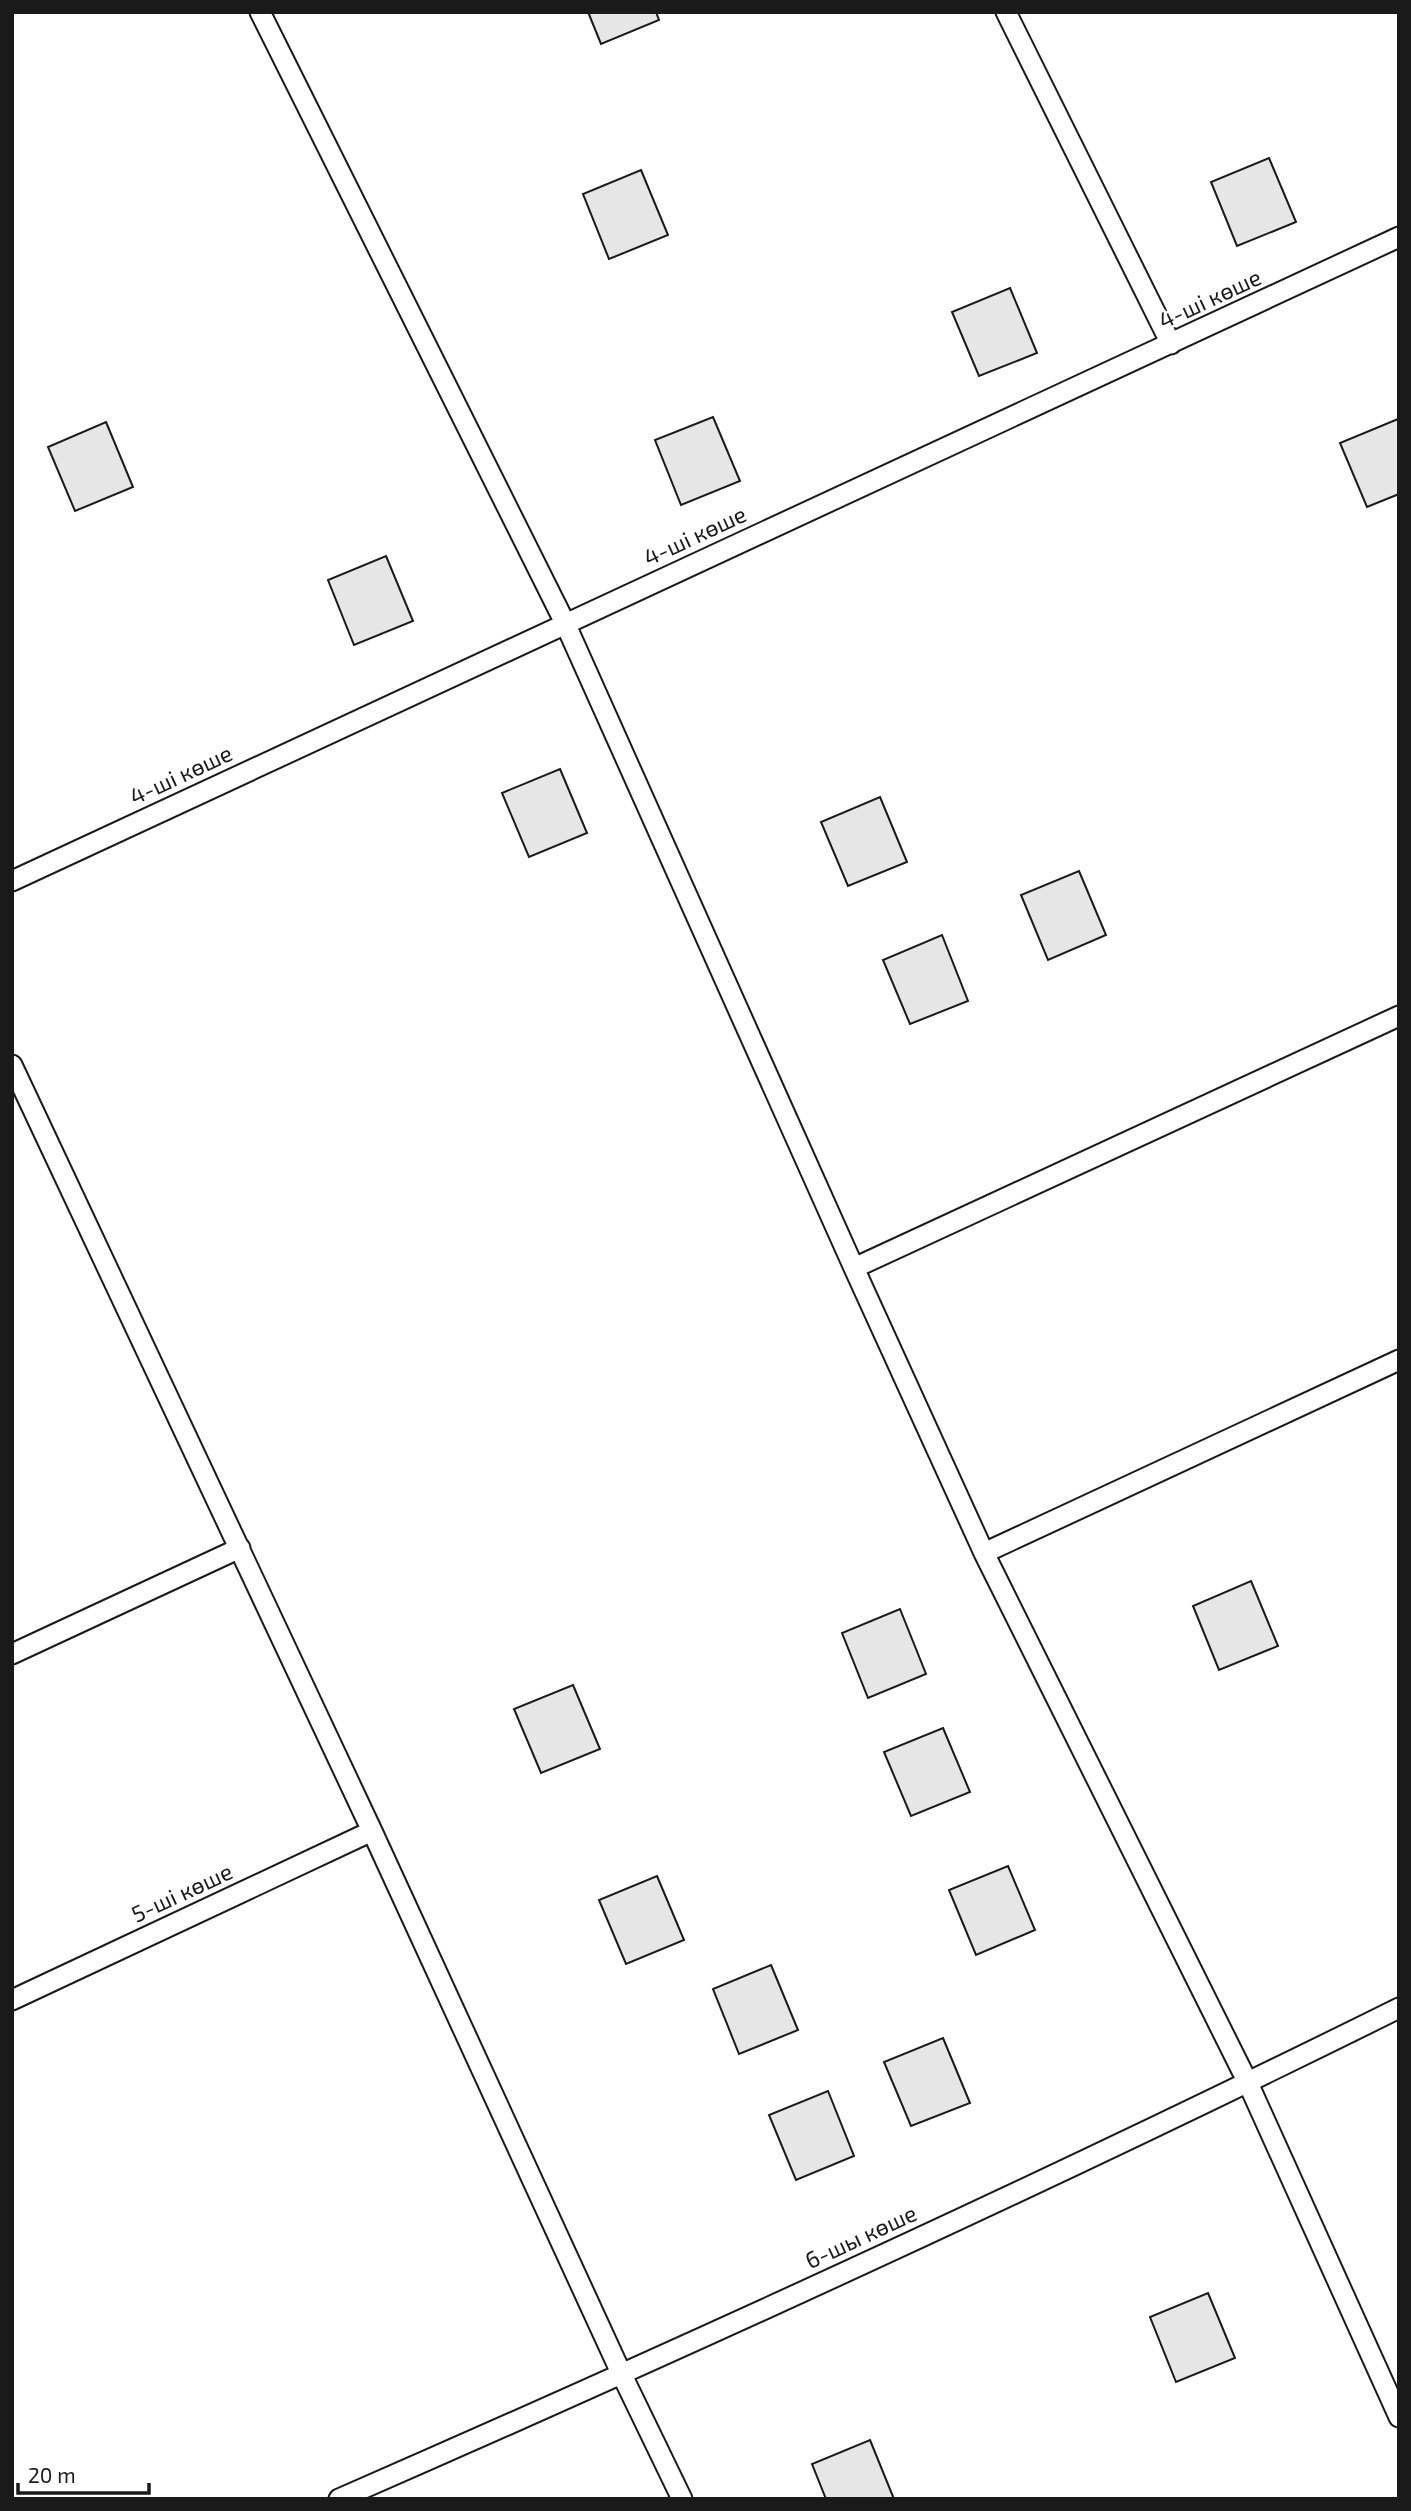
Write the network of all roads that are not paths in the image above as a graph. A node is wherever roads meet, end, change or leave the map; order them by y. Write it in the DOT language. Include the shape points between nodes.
graph roads {
  1 [pos="260,12"];
  2 [pos="1006,12"];
  3 [pos="1399,237"];
  4 [pos="1171,344"];
  5 [pos="565,623"];
  6 [pos="12,881"];
  7 [pos="1399,1016"];
  8 [pos="12,1065"];
  9 [pos="854,1268"];
  10 [pos="1399,1360"];
  11 [pos="240,1548"];
  12 [pos="985,1553"];
  13 [pos="12,1654"];
  14 [pos="372,1831"];
  15 [pos="12,2000"];
  16 [pos="1399,2008"];
  17 [pos="1248,2083"];
  18 [pos="622,2375"];
  19 [pos="1399,2417"];
  20 [pos="339,2499"];
  21 [pos="682,2499"];
  1 -- 5 [label="lane"];
  2 -- 4 [label="lane"];
  3 -- 4 [label="lane, 4-ші көше"];
  4 -- 5 [label="lane, 4-ші көше"];
  5 -- 6 [label="lane, 4-ші көше"];
  5 -- 9 [label="lane"];
  7 -- 9 [label="lane"];
  8 -- 11 [label="lane"];
  9 -- 12 [label="lane"];
  10 -- 12 [label="lane"];
  11 -- 13 [label="lane"];
  11 -- 14 [label="lane"];
  12 -- 17 [label="lane"];
  14 -- 15 [label="lane, 5-ші көше"];
  14 -- 18 [label="lane"];
  16 -- 17 [label="lane, 6-шы көше"];
  17 -- 18 [label="lane, 6-шы көше"];
  17 -- 19 [label="lane"];
  18 -- 20 [label="lane, 6-шы көше"];
  18 -- 21 [label="lane"];
}
